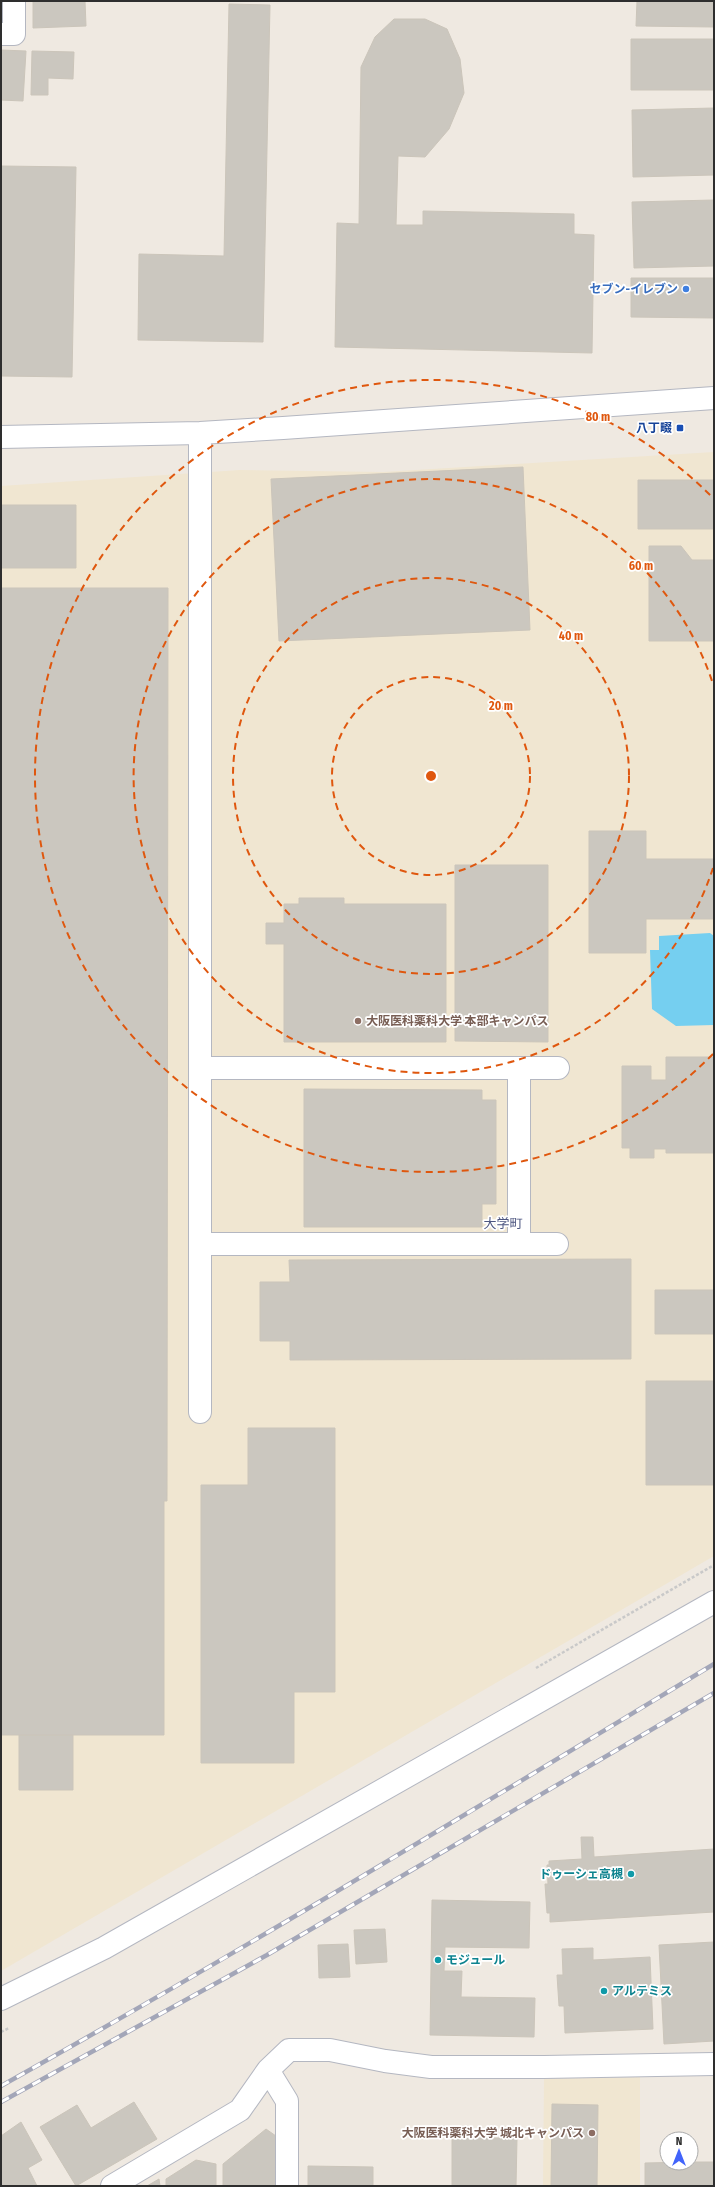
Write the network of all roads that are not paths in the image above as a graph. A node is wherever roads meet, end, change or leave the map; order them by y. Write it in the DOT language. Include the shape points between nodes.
graph roads {
  1 [pos="14,1"];
  2 [pos="1,34"];
  3 [pos="714,398"];
  4 [pos="200,433"];
  5 [pos="1,437"];
  6 [pos="200,1068"];
  7 [pos="519,1068"];
  8 [pos="558,1068"];
  9 [pos="200,1244"];
  10 [pos="519,1244"];
  11 [pos="557,1244"];
  12 [pos="200,1412"];
  13 [pos="714,1602"];
  14 [pos="1,2000"];
  15 [pos="714,2064"];
  16 [pos="268,2070"];
  17 [pos="112,2186"];
  18 [pos="287,2186"];
  1 -- 2 [label="street" via="14,34"];
  3 -- 4 [label="street"];
  4 -- 5 [label="street"];
  4 -- 6 [label="street"];
  6 -- 7 [label="street"];
  6 -- 9 [label="street"];
  7 -- 8 [label="street"];
  7 -- 10 [label="street"];
  9 -- 10 [label="street"];
  9 -- 12 [label="street"];
  10 -- 11 [label="street"];
  13 -- 14 [label="street" via="104,1948"];
  15 -- 16 [label="street" via="431,2067 330,2050 308,2049 289,2050"];
  16 -- 17 [label="street" via="240,2110"];
  16 -- 18 [label="street" via="287,2101"];
}
